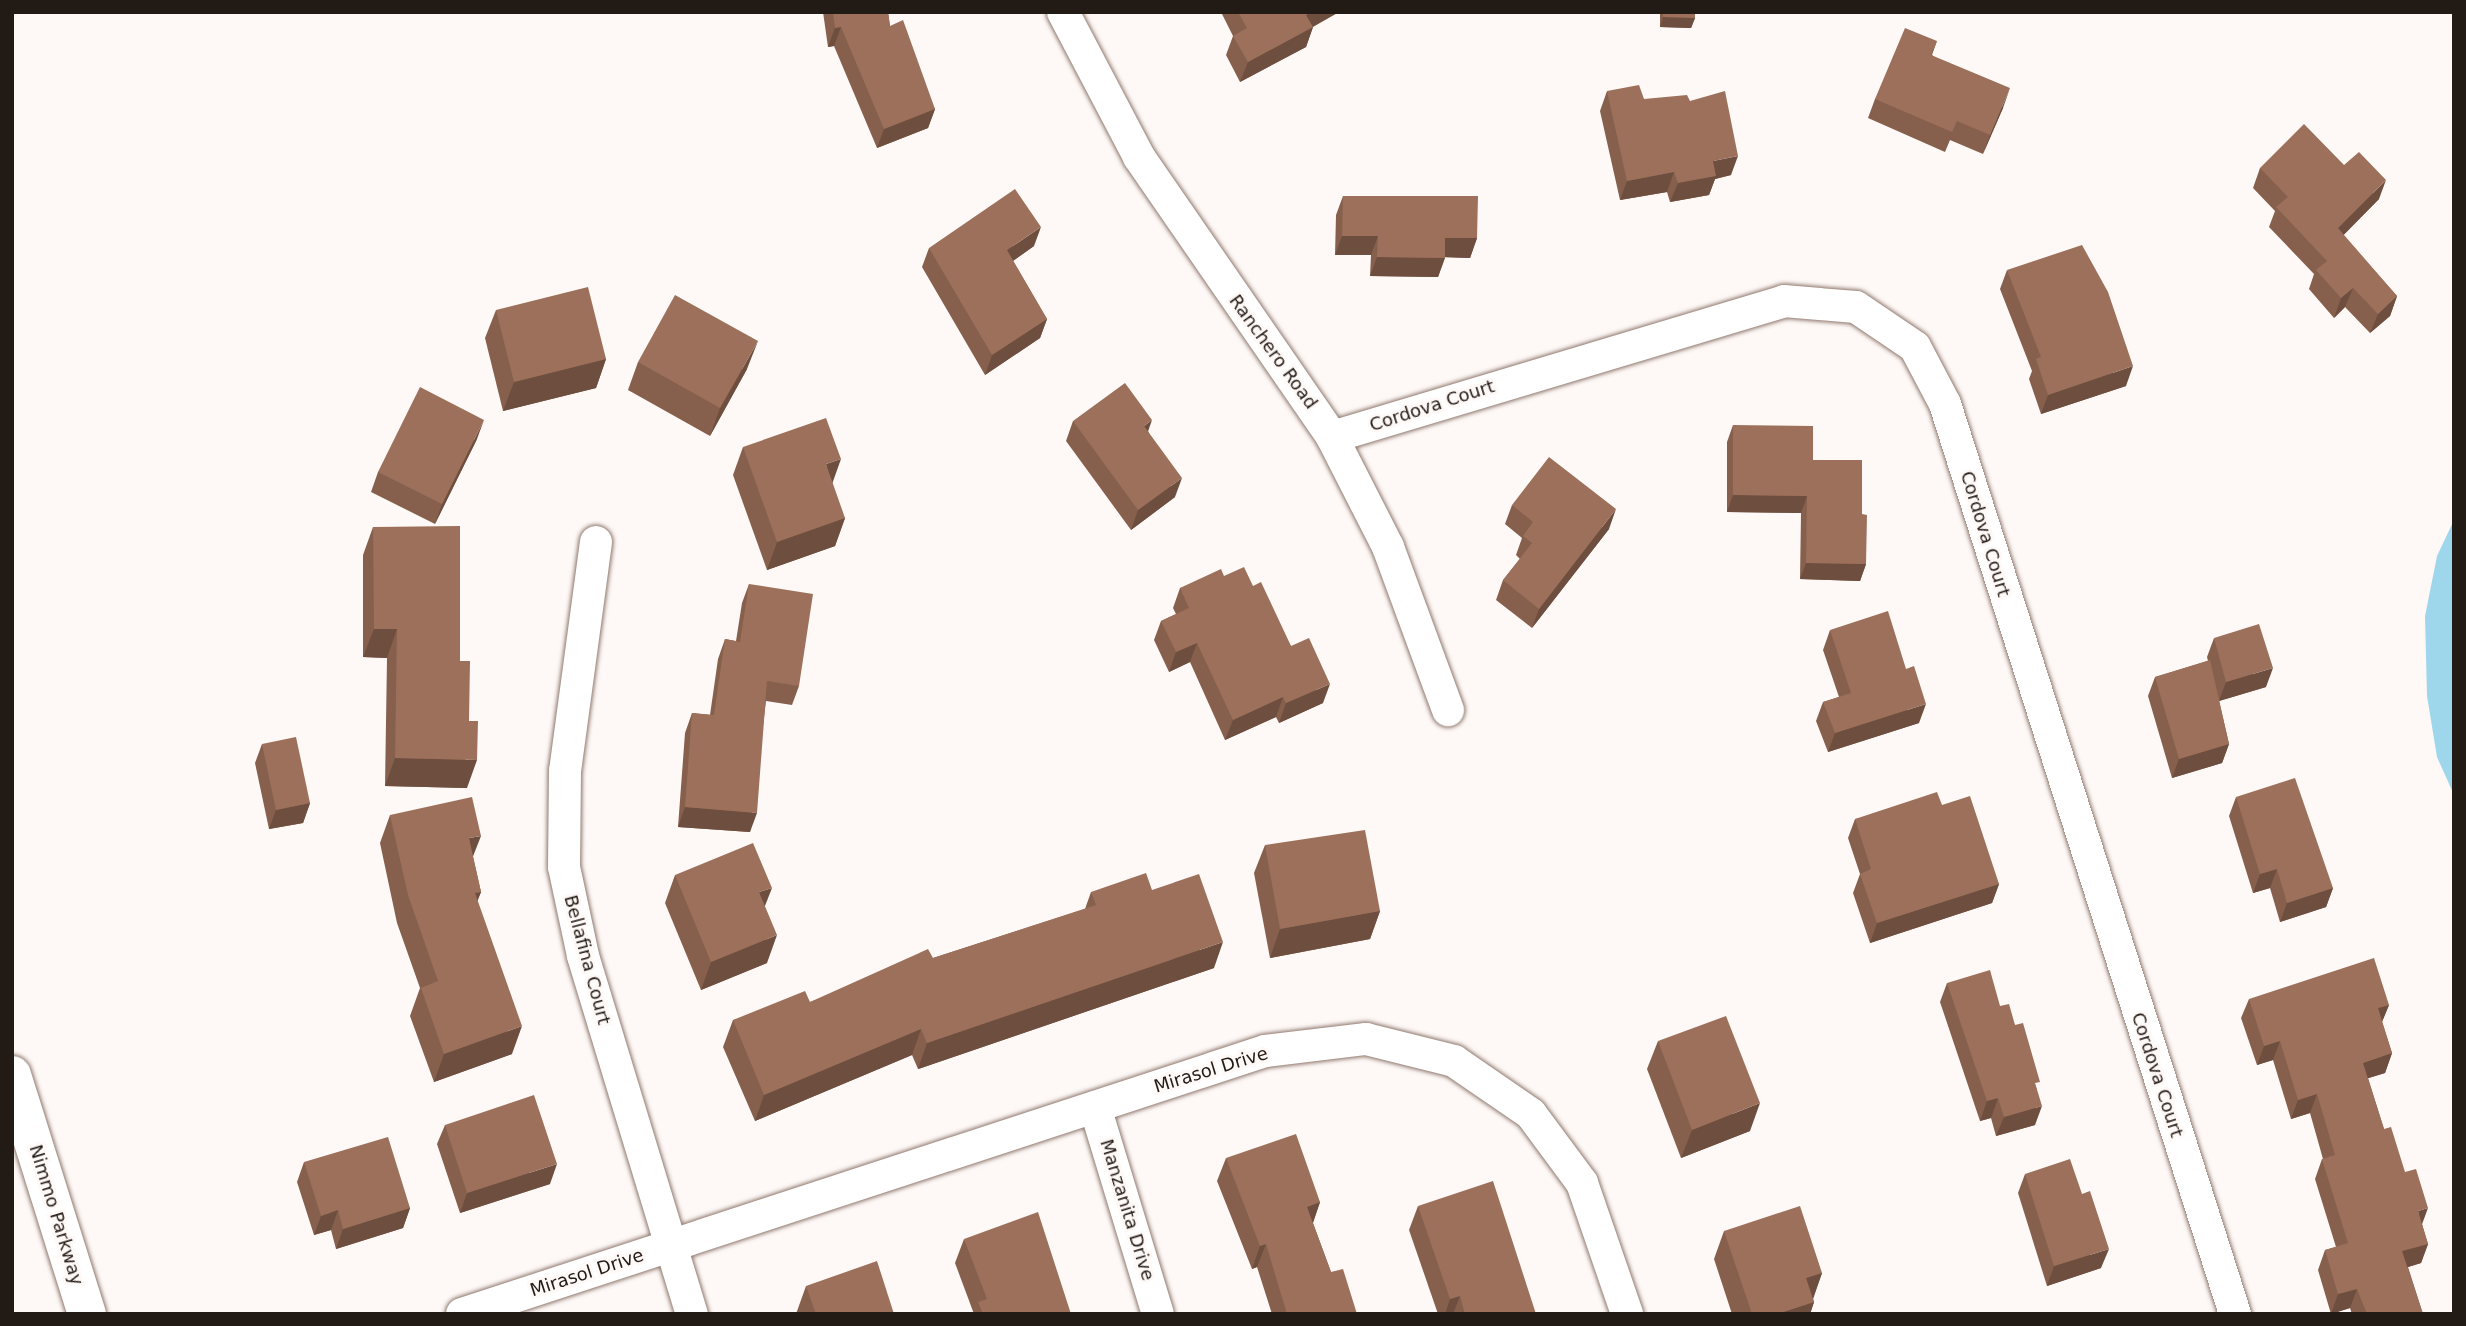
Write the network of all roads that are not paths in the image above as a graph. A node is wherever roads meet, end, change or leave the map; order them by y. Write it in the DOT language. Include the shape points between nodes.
graph roads {
  1 [pos="1063,12"];
  2 [pos="1332,437"];
  3 [pos="596,542"];
  4 [pos="1448,709"];
  5 [pos="12,1076"];
  6 [pos="1095,1107"];
  7 [pos="672,1245"];
  8 [pos="87,1314"];
  9 [pos="461,1314"];
  10 [pos="692,1314"];
  11 [pos="1158,1314"];
  12 [pos="1628,1314"];
  13 [pos="2235,1314"];
  1 -- 2 [label="street, Ranchero Road" via="1139,157"];
  2 -- 4 [label="street, Ranchero Road" via="1388,547"];
  2 -- 13 [label="street, Cordova Court" via="1784,301 1856,307 1915,346 1945,404"];
  3 -- 7 [label="street, Bellafina Court" via="565,771 564,867 583,956"];
  5 -- 8 [label="street, Nimmo Parkway"];
  6 -- 7 [label="street, Mirasol Drive"];
  6 -- 11 [label="street, Manzanita Drive"];
  6 -- 12 [label="street, Mirasol Drive" via="1265,1051 1319,1041 1366,1039 1454,1061 1531,1114 1559,1146 1601,1226"];
  7 -- 9 [label="street, Mirasol Drive"];
  7 -- 10 [label="street"];
}
